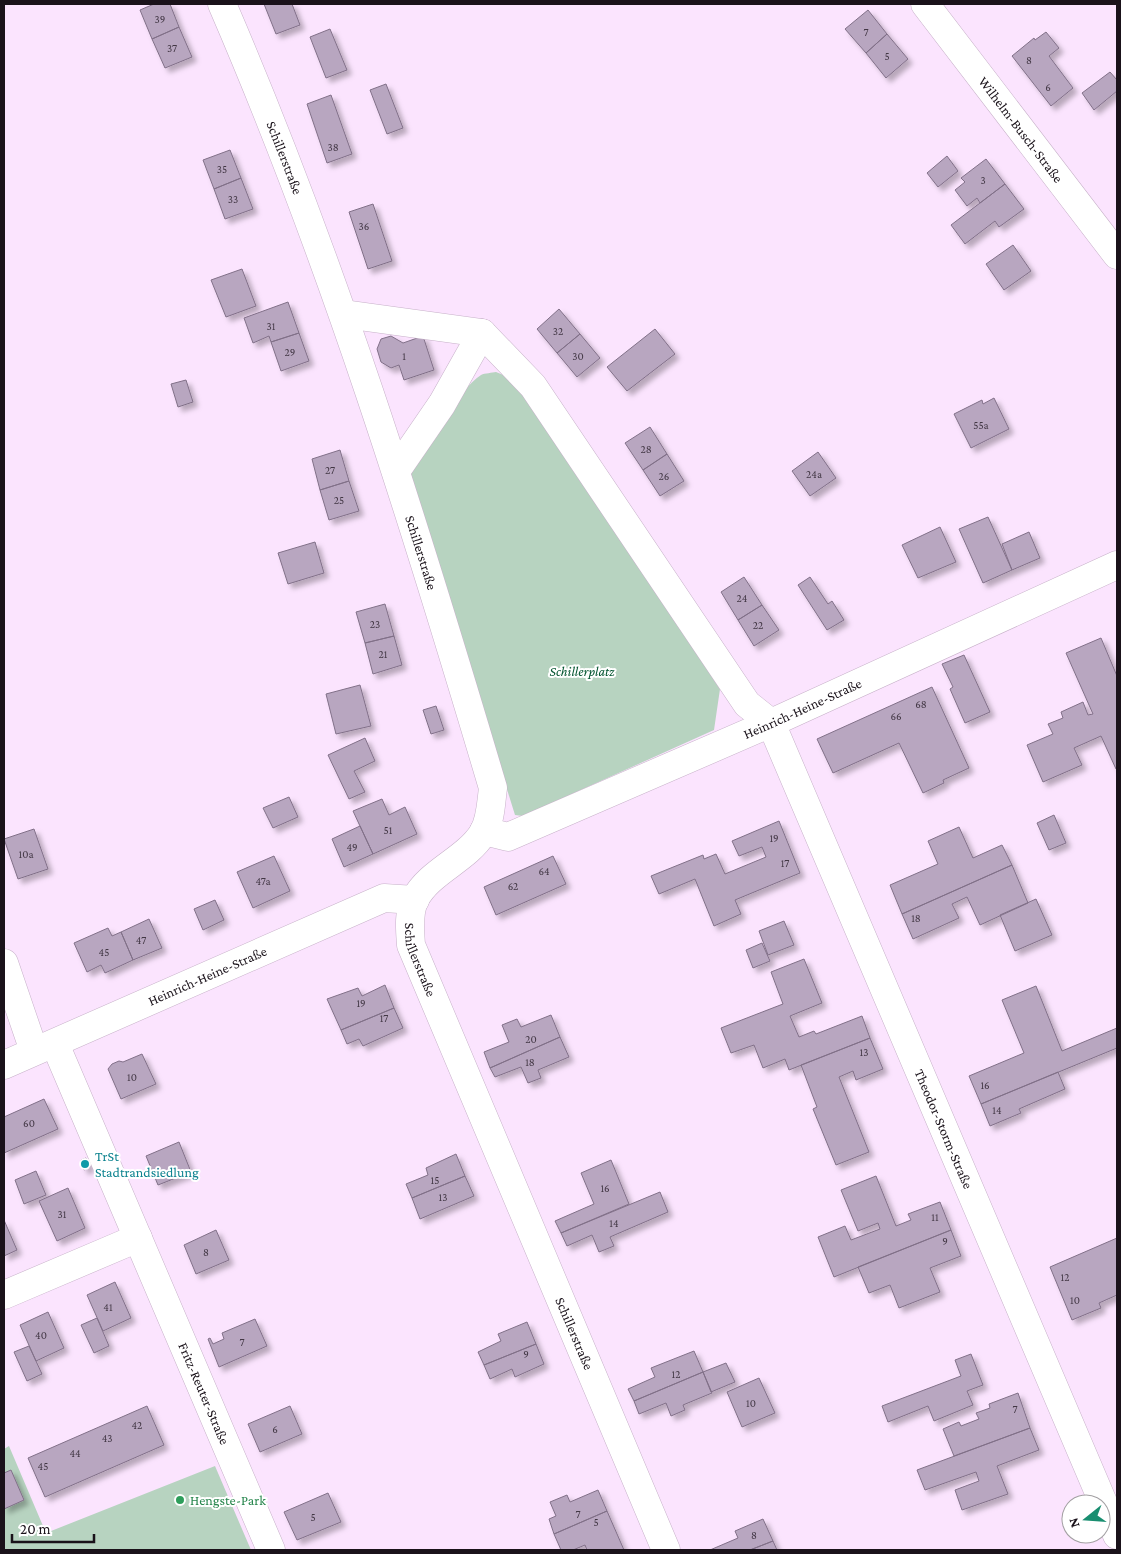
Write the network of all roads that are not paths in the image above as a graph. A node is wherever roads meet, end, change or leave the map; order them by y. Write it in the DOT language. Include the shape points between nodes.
graph roads {
  1 [pos="222,4"];
  2 [pos="925,4"];
  3 [pos="1117,255"];
  4 [pos="344,314"];
  5 [pos="482,334"];
  6 [pos="396,471"];
  7 [pos="1117,565"];
  8 [pos="770,723"];
  9 [pos="484,831"];
  10 [pos="414,900"];
  11 [pos="4,963"];
  12 [pos="45,1048"];
  13 [pos="4,1065"];
  14 [pos="138,1238"];
  15 [pos="4,1295"];
  16 [pos="1117,1535"];
  17 [pos="271,1550"];
  18 [pos="666,1550"];
  1 -- 4 [label="street, Schillerstraße" via="258,88"];
  2 -- 3 [label="street, Wilhelm-Busch-Straße"];
  4 -- 5 [label="street"];
  4 -- 6 [label="street, Schillerstraße"];
  5 -- 6 [label="street" via="442,404"];
  5 -- 8 [label="street" via="533,386 747,704"];
  6 -- 9 [label="street, Schillerstraße" via="493,788"];
  7 -- 8 [label="street, Heinrich-Heine-Straße"];
  8 -- 9 [label="street, Heinrich-Heine-Straße" via="508,837"];
  8 -- 16 [label="street, Theodor-Storm-Straße"];
  9 -- 10 [label="street, Schillerstraße" via="468,852 429,882"];
  10 -- 12 [label="street, Heinrich-Heine-Straße" via="384,898"];
  10 -- 18 [label="street, Schillerstraße" via="410,922 411,945"];
  11 -- 12 [label="street, Fritz-Reuter-Straße"];
  12 -- 13 [label="street, Heinrich-Heine-Straße"];
  12 -- 14 [label="street, Fritz-Reuter-Straße"];
  14 -- 15 [label="street"];
  14 -- 17 [label="street, Fritz-Reuter-Straße"];
}
